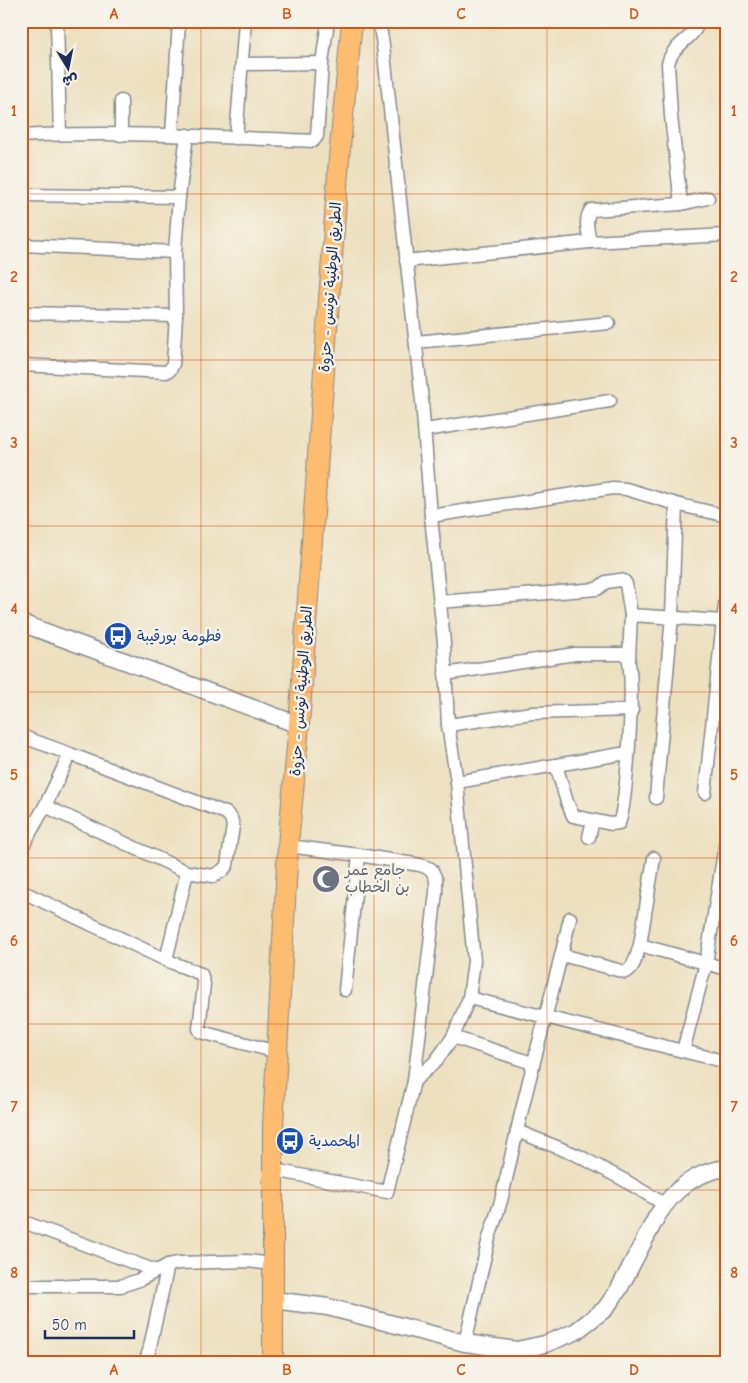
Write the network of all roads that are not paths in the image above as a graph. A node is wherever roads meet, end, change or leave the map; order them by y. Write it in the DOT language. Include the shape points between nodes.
graph roads {
  1 [pos="56,21"];
  2 [pos="179,21"];
  3 [pos="245,21"];
  4 [pos="328,21"];
  5 [pos="352,21"];
  6 [pos="379,21"];
  7 [pos="698,21"];
  8 [pos="322,63"];
  9 [pos="243,64"];
  10 [pos="121,101"];
  11 [pos="60,134"];
  12 [pos="121,134"];
  13 [pos="172,134"];
  14 [pos="187,135"];
  15 [pos="21,136"];
  16 [pos="236,138"];
  17 [pos="21,195"];
  18 [pos="179,197"];
  19 [pos="708,198"];
  20 [pos="681,204"];
  21 [pos="727,235"];
  22 [pos="590,242"];
  23 [pos="21,245"];
  24 [pos="175,252"];
  25 [pos="406,261"];
  26 [pos="21,313"];
  27 [pos="176,316"];
  28 [pos="610,323"];
  29 [pos="416,342"];
  30 [pos="21,365"];
  31 [pos="610,401"];
  32 [pos="425,430"];
  33 [pos="676,504"];
  34 [pos="431,516"];
  35 [pos="727,516"];
  36 [pos="727,589"];
  37 [pos="439,602"];
  38 [pos="631,615"];
  39 [pos="672,616"];
  40 [pos="725,621"];
  41 [pos="21,623"];
  42 [pos="629,659"];
  43 [pos="445,674"];
  44 [pos="632,710"];
  45 [pos="299,725"];
  46 [pos="448,725"];
  47 [pos="21,736"];
  48 [pos="627,753"];
  49 [pos="70,754"];
  50 [pos="556,765"];
  51 [pos="457,782"];
  52 [pos="706,793"];
  53 [pos="656,798"];
  54 [pos="45,806"];
  55 [pos="593,822"];
  56 [pos="727,834"];
  57 [pos="589,837"];
  58 [pos="23,842"];
  59 [pos="288,846"];
  60 [pos="359,855"];
  61 [pos="654,858"];
  62 [pos="186,872"];
  63 [pos="21,891"];
  64 [pos="570,918"];
  65 [pos="640,945"];
  66 [pos="562,955"];
  67 [pos="166,960"];
  68 [pos="706,963"];
  69 [pos="727,970"];
  70 [pos="345,990"];
  71 [pos="469,998"];
  72 [pos="545,1016"];
  73 [pos="453,1037"];
  74 [pos="683,1051"];
  75 [pos="277,1052"];
  76 [pos="727,1062"];
  77 [pos="532,1063"];
  78 [pos="414,1081"];
  79 [pos="517,1131"];
  80 [pos="727,1168"];
  81 [pos="274,1170"];
  82 [pos="664,1204"];
  83 [pos="21,1221"];
  84 [pos="273,1264"];
  85 [pos="168,1265"];
  86 [pos="156,1271"];
  87 [pos="21,1286"];
  88 [pos="273,1300"];
  89 [pos="465,1343"];
  90 [pos="519,1356"];
  91 [pos="145,1362"];
  92 [pos="272,1362"];
  1 -- 11 [label="street"];
  2 -- 13 [label="street"];
  3 -- 9 [label="street"];
  4 -- 8 [label="street"];
  5 -- 45 [label="main road, الطريق الوطنية تونس - حزوة"];
  6 -- 25 [label="street"];
  7 -- 20 [label="street" via="695,31 675,49 668,64"];
  8 -- 9 [label="street"];
  8 -- 16 [label="street" via="316,139"];
  9 -- 16 [label="street"];
  10 -- 12 [label="street"];
  11 -- 12 [label="street"];
  11 -- 15 [label="street"];
  12 -- 13 [label="street"];
  13 -- 14 [label="street"];
  14 -- 16 [label="street"];
  14 -- 18 [label="street"];
  17 -- 18 [label="street"];
  18 -- 24 [label="street"];
  19 -- 20 [label="street"];
  20 -- 22 [label="street" via="591,210 587,216"];
  21 -- 22 [label="street"];
  22 -- 25 [label="street"];
  23 -- 24 [label="street"];
  24 -- 27 [label="street"];
  25 -- 29 [label="street"];
  26 -- 27 [label="street"];
  27 -- 30 [label="street" via="173,364 166,372"];
  28 -- 29 [label="street"];
  29 -- 32 [label="street"];
  31 -- 32 [label="street"];
  32 -- 34 [label="street"];
  33 -- 34 [label="street" via="613,488"];
  33 -- 35 [label="street"];
  33 -- 39 [label="street"];
  34 -- 37 [label="street"];
  36 -- 40 [label="street"];
  37 -- 38 [label="street" via="597,589 606,582 620,580 626,584"];
  37 -- 43 [label="street"];
  38 -- 39 [label="street"];
  38 -- 42 [label="street"];
  39 -- 40 [label="street"];
  39 -- 53 [label="street"];
  40 -- 52 [label="street"];
  41 -- 45 [label="street"];
  42 -- 43 [label="street" via="623,654 575,654"];
  42 -- 44 [label="street"];
  43 -- 46 [label="street"];
  44 -- 46 [label="street" via="532,713"];
  44 -- 48 [label="street"];
  45 -- 59 [label="main road, الطريق الوطنية تونس - حزوة"];
  46 -- 51 [label="street"];
  47 -- 49 [label="street"];
  48 -- 50 [label="street"];
  48 -- 55 [label="street" via="619,823"];
  49 -- 54 [label="street"];
  49 -- 62 [label="street" via="226,812 233,826 227,865 212,876"];
  50 -- 51 [label="street"];
  50 -- 55 [label="street" via="570,812 576,818"];
  51 -- 71 [label="street" via="474,961"];
  54 -- 58 [label="street"];
  54 -- 62 [label="street"];
  55 -- 57 [label="street"];
  56 -- 68 [label="street"];
  59 -- 60 [label="street"];
  59 -- 75 [label="main road, الطريق الوطنية تونس - حزوة"];
  60 -- 70 [label="street"];
  60 -- 78 [label="street" via="420,865 431,869 436,879"];
  61 -- 65 [label="street"];
  62 -- 67 [label="street"];
  63 -- 67 [label="street"];
  64 -- 66 [label="street"];
  65 -- 66 [label="street" via="629,972"];
  65 -- 68 [label="street"];
  66 -- 72 [label="street"];
  67 -- 75 [label="street" via="201,974 204,984 201,1032"];
  68 -- 69 [label="street"];
  68 -- 74 [label="street"];
  71 -- 72 [label="street"];
  71 -- 73 [label="street"];
  72 -- 74 [label="street"];
  72 -- 77 [label="street"];
  73 -- 77 [label="street"];
  73 -- 78 [label="street" via="435,1062"];
  74 -- 76 [label="street"];
  75 -- 81 [label="main road, الطريق الوطنية تونس - حزوة"];
  77 -- 79 [label="street"];
  78 -- 81 [label="street" via="387,1192"];
  79 -- 82 [label="street" via="579,1156"];
  79 -- 89 [label="street"];
  80 -- 82 [label="street" via="710,1170 682,1185"];
  81 -- 84 [label="main road, الطريق الوطنية تونس - حزوة"];
  82 -- 90 [label="street" via="605,1309 575,1332"];
  83 -- 86 [label="street"];
  84 -- 85 [label="street" via="247,1261"];
  84 -- 88 [label="main road, الطريق الوطنية تونس - حزوة"];
  85 -- 86 [label="street"];
  85 -- 91 [label="street"];
  86 -- 87 [label="street" via="121,1286"];
  88 -- 89 [label="street" via="328,1307"];
  88 -- 92 [label="main road, الطريق الوطنية تونس - حزوة"];
  89 -- 90 [label="street"];
}
